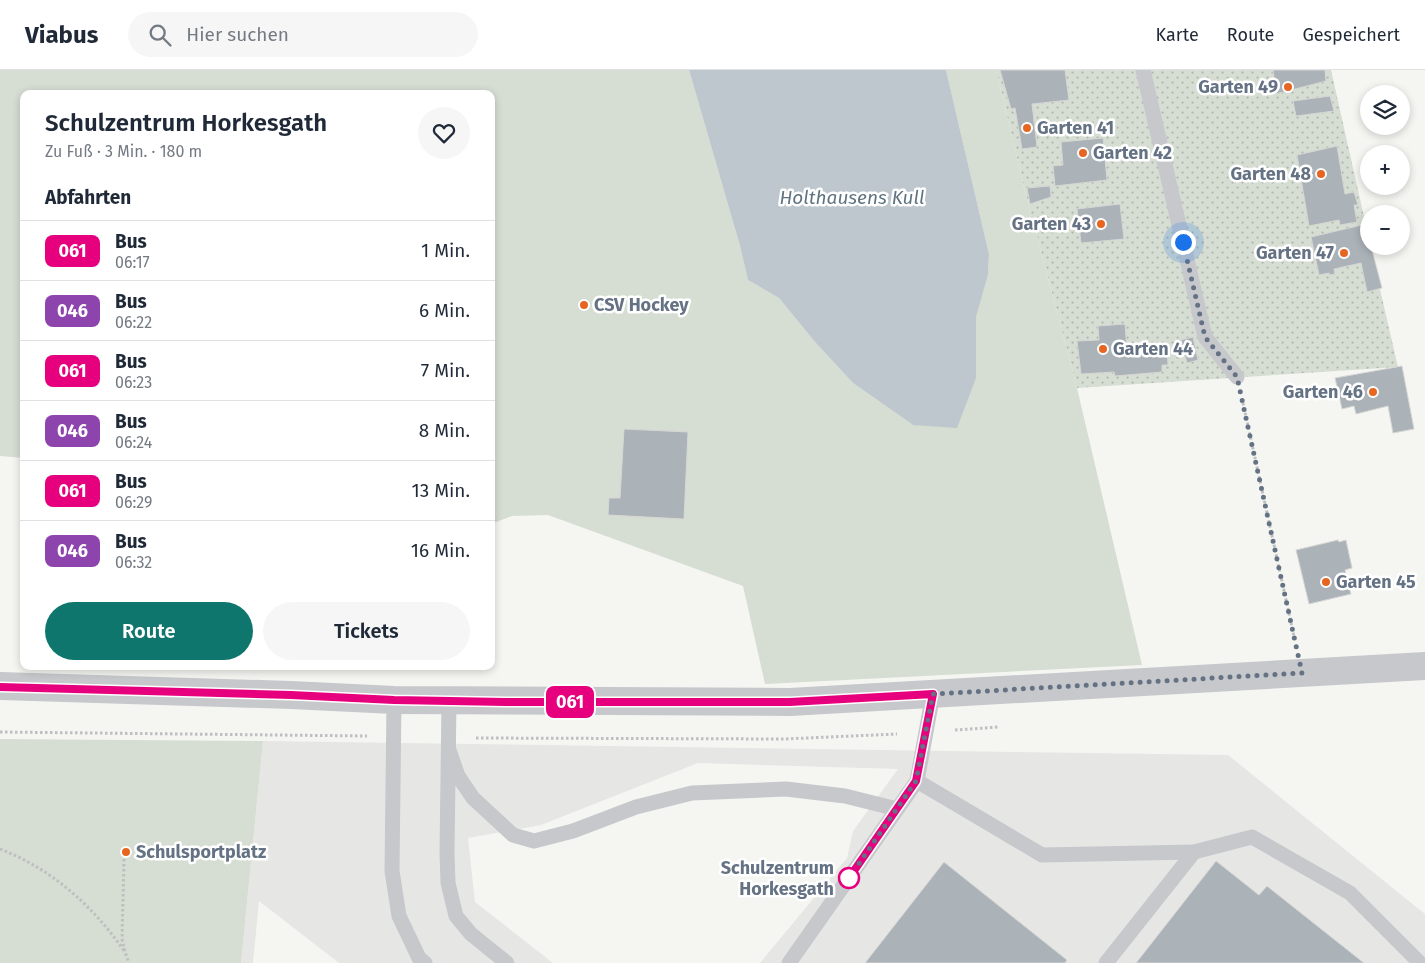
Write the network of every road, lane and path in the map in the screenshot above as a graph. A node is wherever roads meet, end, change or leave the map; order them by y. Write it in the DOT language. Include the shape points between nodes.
graph roads {
  1 [pos="1143,70"];
  2 [pos="1237,377"];
  3 [pos="1425,666"];
  4 [pos="1302,673"];
  5 [pos="0,686"];
  6 [pos="933,694"];
  7 [pos="394,700"];
  8 [pos="449,701"];
  9 [pos="0,732"];
  10 [pos="288,735"];
  11 [pos="449,750"];
  12 [pos="916,781"];
  13 [pos="897,809"];
  14 [pos="0,849"];
  15 [pos="1194,852"];
  16 [pos="124,859"];
  17 [pos="125,952"];
  18 [pos="129,963"];
  19 [pos="425,963"];
  20 [pos="507,963"];
  21 [pos="789,963"];
  22 [pos="1106,963"];
  23 [pos="1420,963"];
  1 -- 2 [label="lane" via="1205,337"];
  2 -- 4 [label="path"];
  3 -- 4 [label="street"];
  4 -- 6 [label="street"];
  5 -- 7 [label="street"];
  6 -- 8 [label="street" via="790,702"];
  6 -- 12 [label="lane"];
  7 -- 8 [label="street"];
  7 -- 19 [label="lane" via="392,871 400,916 419,958"];
  8 -- 11 [label="lane"];
  9 -- 10 [label="path"];
  11 -- 13 [label="lane" via="458,776 472,798 512,835 534,841 573,831 636,807 692,793 786,789 845,796"];
  11 -- 20 [label="lane" via="448,883 456,916 471,934"];
  12 -- 13 [label="lane"];
  12 -- 15 [label="lane" via="1042,856"];
  13 -- 21 [label="lane"];
  14 -- 17 [label="path" via="46,872 73,893"];
  15 -- 22 [label="lane"];
  15 -- 23 [label="lane" via="1252,837 1350,893"];
  16 -- 17 [label="path" via="122,939"];
  17 -- 18 [label="path"];
}
